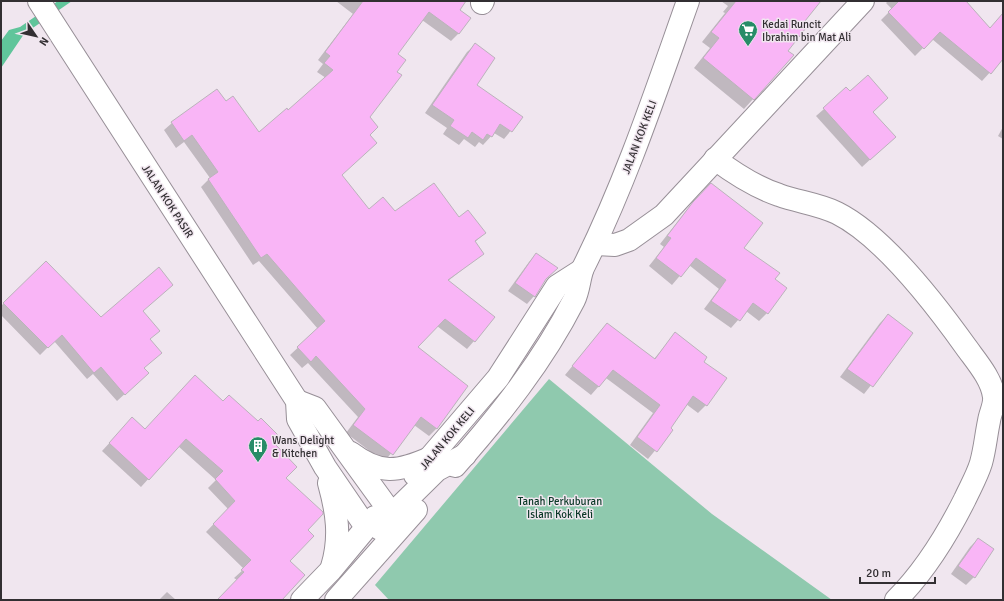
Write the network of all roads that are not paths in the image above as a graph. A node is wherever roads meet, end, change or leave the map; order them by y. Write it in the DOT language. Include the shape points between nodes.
graph roads {
  1 [pos="39,1"];
  2 [pos="688,1"];
  3 [pos="863,1"];
  4 [pos="715,159"];
  5 [pos="596,244"];
  6 [pos="582,270"];
  7 [pos="1003,398"];
  8 [pos="297,401"];
  9 [pos="989,420"];
  10 [pos="337,442"];
  11 [pos="464,455"];
  12 [pos="432,457"];
  13 [pos="325,467"];
  14 [pos="378,519"];
  15 [pos="331,570"];
  16 [pos="302,600"];
  17 [pos="326,600"];
  18 [pos="336,600"];
  19 [pos="896,600"];
  1 -- 8 [label="street, JALAN KOK PASIR"];
  2 -- 5 [label="street, JALAN KOK KELI" via="642,134"];
  3 -- 4 [label="street"];
  4 -- 5 [label="street" via="680,199 650,226 629,240 615,245"];
  4 -- 9 [label="street" via="752,184 837,213 865,232 890,255 934,303 984,373 994,397"];
  5 -- 6 [label="street, JALAN KOK KELI"];
  6 -- 11 [label="street, JALAN KOK KELI" via="575,298 524,383"];
  6 -- 12 [label="street, JALAN KOK KELI" via="557,286 498,378"];
  7 -- 9 [label="street"];
  8 -- 10 [label="street" via="314,408"];
  8 -- 13 [label="street, JALAN KOK PASIR" via="298,419"];
  9 -- 19 [label="street" via="980,465 954,520 922,572"];
  10 -- 12 [label="street" via="360,460 386,470 397,470"];
  10 -- 14 [label="street"];
  11 -- 14 [label="street" via="437,470"];
  11 -- 18 [label="street, JALAN KOK KELI"];
  12 -- 14 [label="street, JALAN KOK KELI"];
  13 -- 14 [label="street, JALAN KOK PASIR"];
  13 -- 15 [label="street" via="338,520 336,549"];
  14 -- 15 [label="street, JALAN KOK KELI"];
  14 -- 17 [label="street" via="378,532 332,588"];
  15 -- 16 [label="street, JALAN KOK KELI"];
}
